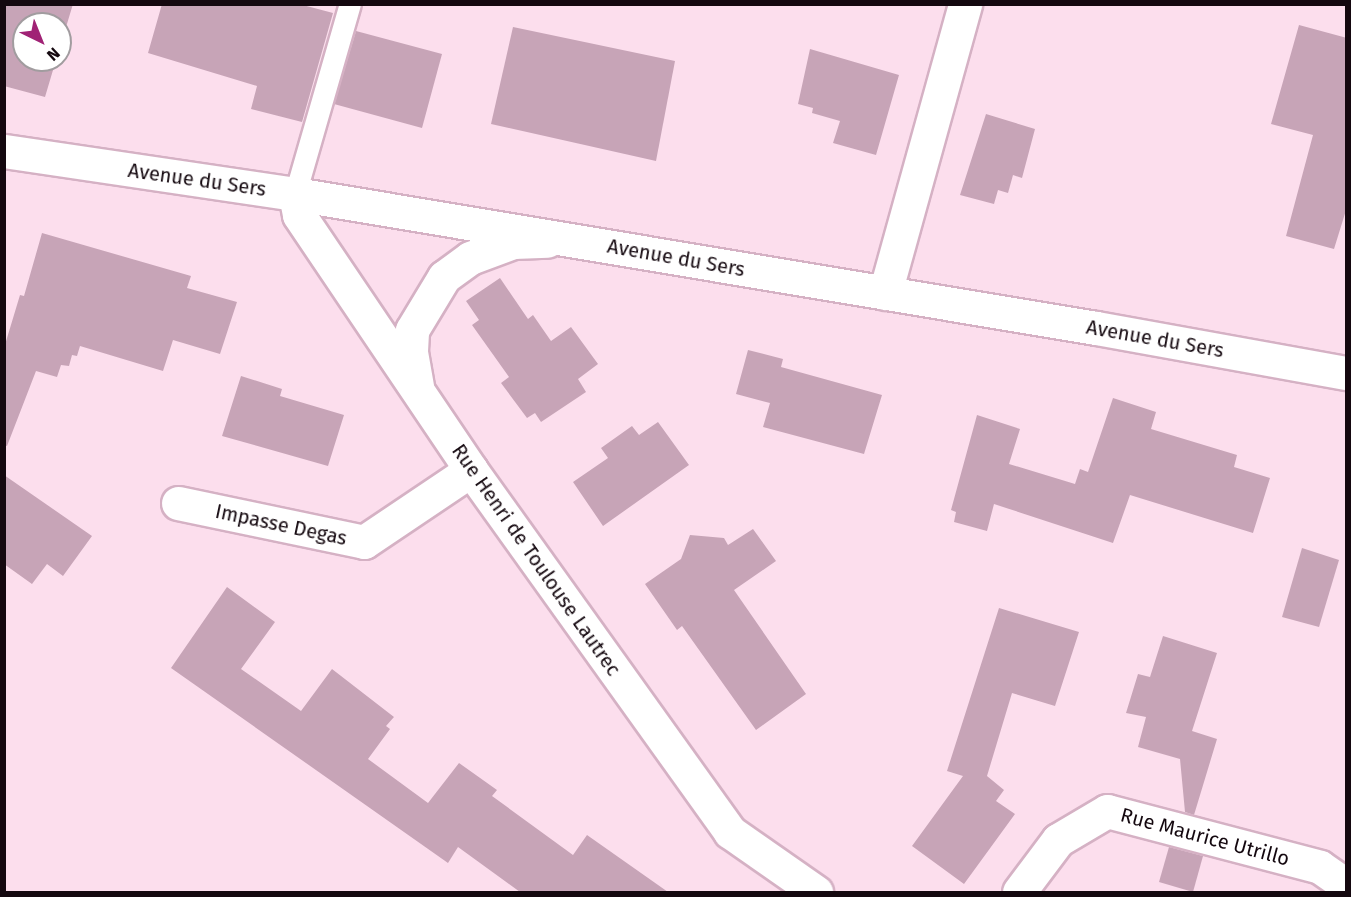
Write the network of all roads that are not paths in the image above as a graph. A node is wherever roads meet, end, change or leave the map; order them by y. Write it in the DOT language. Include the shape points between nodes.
graph roads {
  1 [pos="350,4"];
  2 [pos="965,4"];
  3 [pos="4,151"];
  4 [pos="296,194"];
  5 [pos="572,240"];
  6 [pos="885,293"];
  7 [pos="1347,373"];
  8 [pos="418,391"];
  9 [pos="471,470"];
  10 [pos="178,503"];
  11 [pos="1347,885"];
  12 [pos="816,892"];
  13 [pos="1019,892"];
  1 -- 4 [label="lane"];
  2 -- 6 [label="street"];
  3 -- 4 [label="street, Avenue du Sers"];
  4 -- 5 [label="street, Avenue du Sers"];
  4 -- 8 [label="street, Rue Henri de Toulouse Lautrec" via="299,215"];
  5 -- 6 [label="street, Avenue du Sers"];
  5 -- 8 [label="street" via="513,242 470,258 444,277 412,330 411,351"];
  6 -- 7 [label="street, Avenue du Sers"];
  8 -- 9 [label="street, Rue Henri de Toulouse Lautrec"];
  9 -- 10 [label="street, Impasse Degas" via="364,542"];
  9 -- 12 [label="street, Rue Henri de Toulouse Lautrec" via="730,832"];
  11 -- 13 [label="street, Rue Maurice Utrillo" via="1320,867 1107,811 1058,840"];
}
